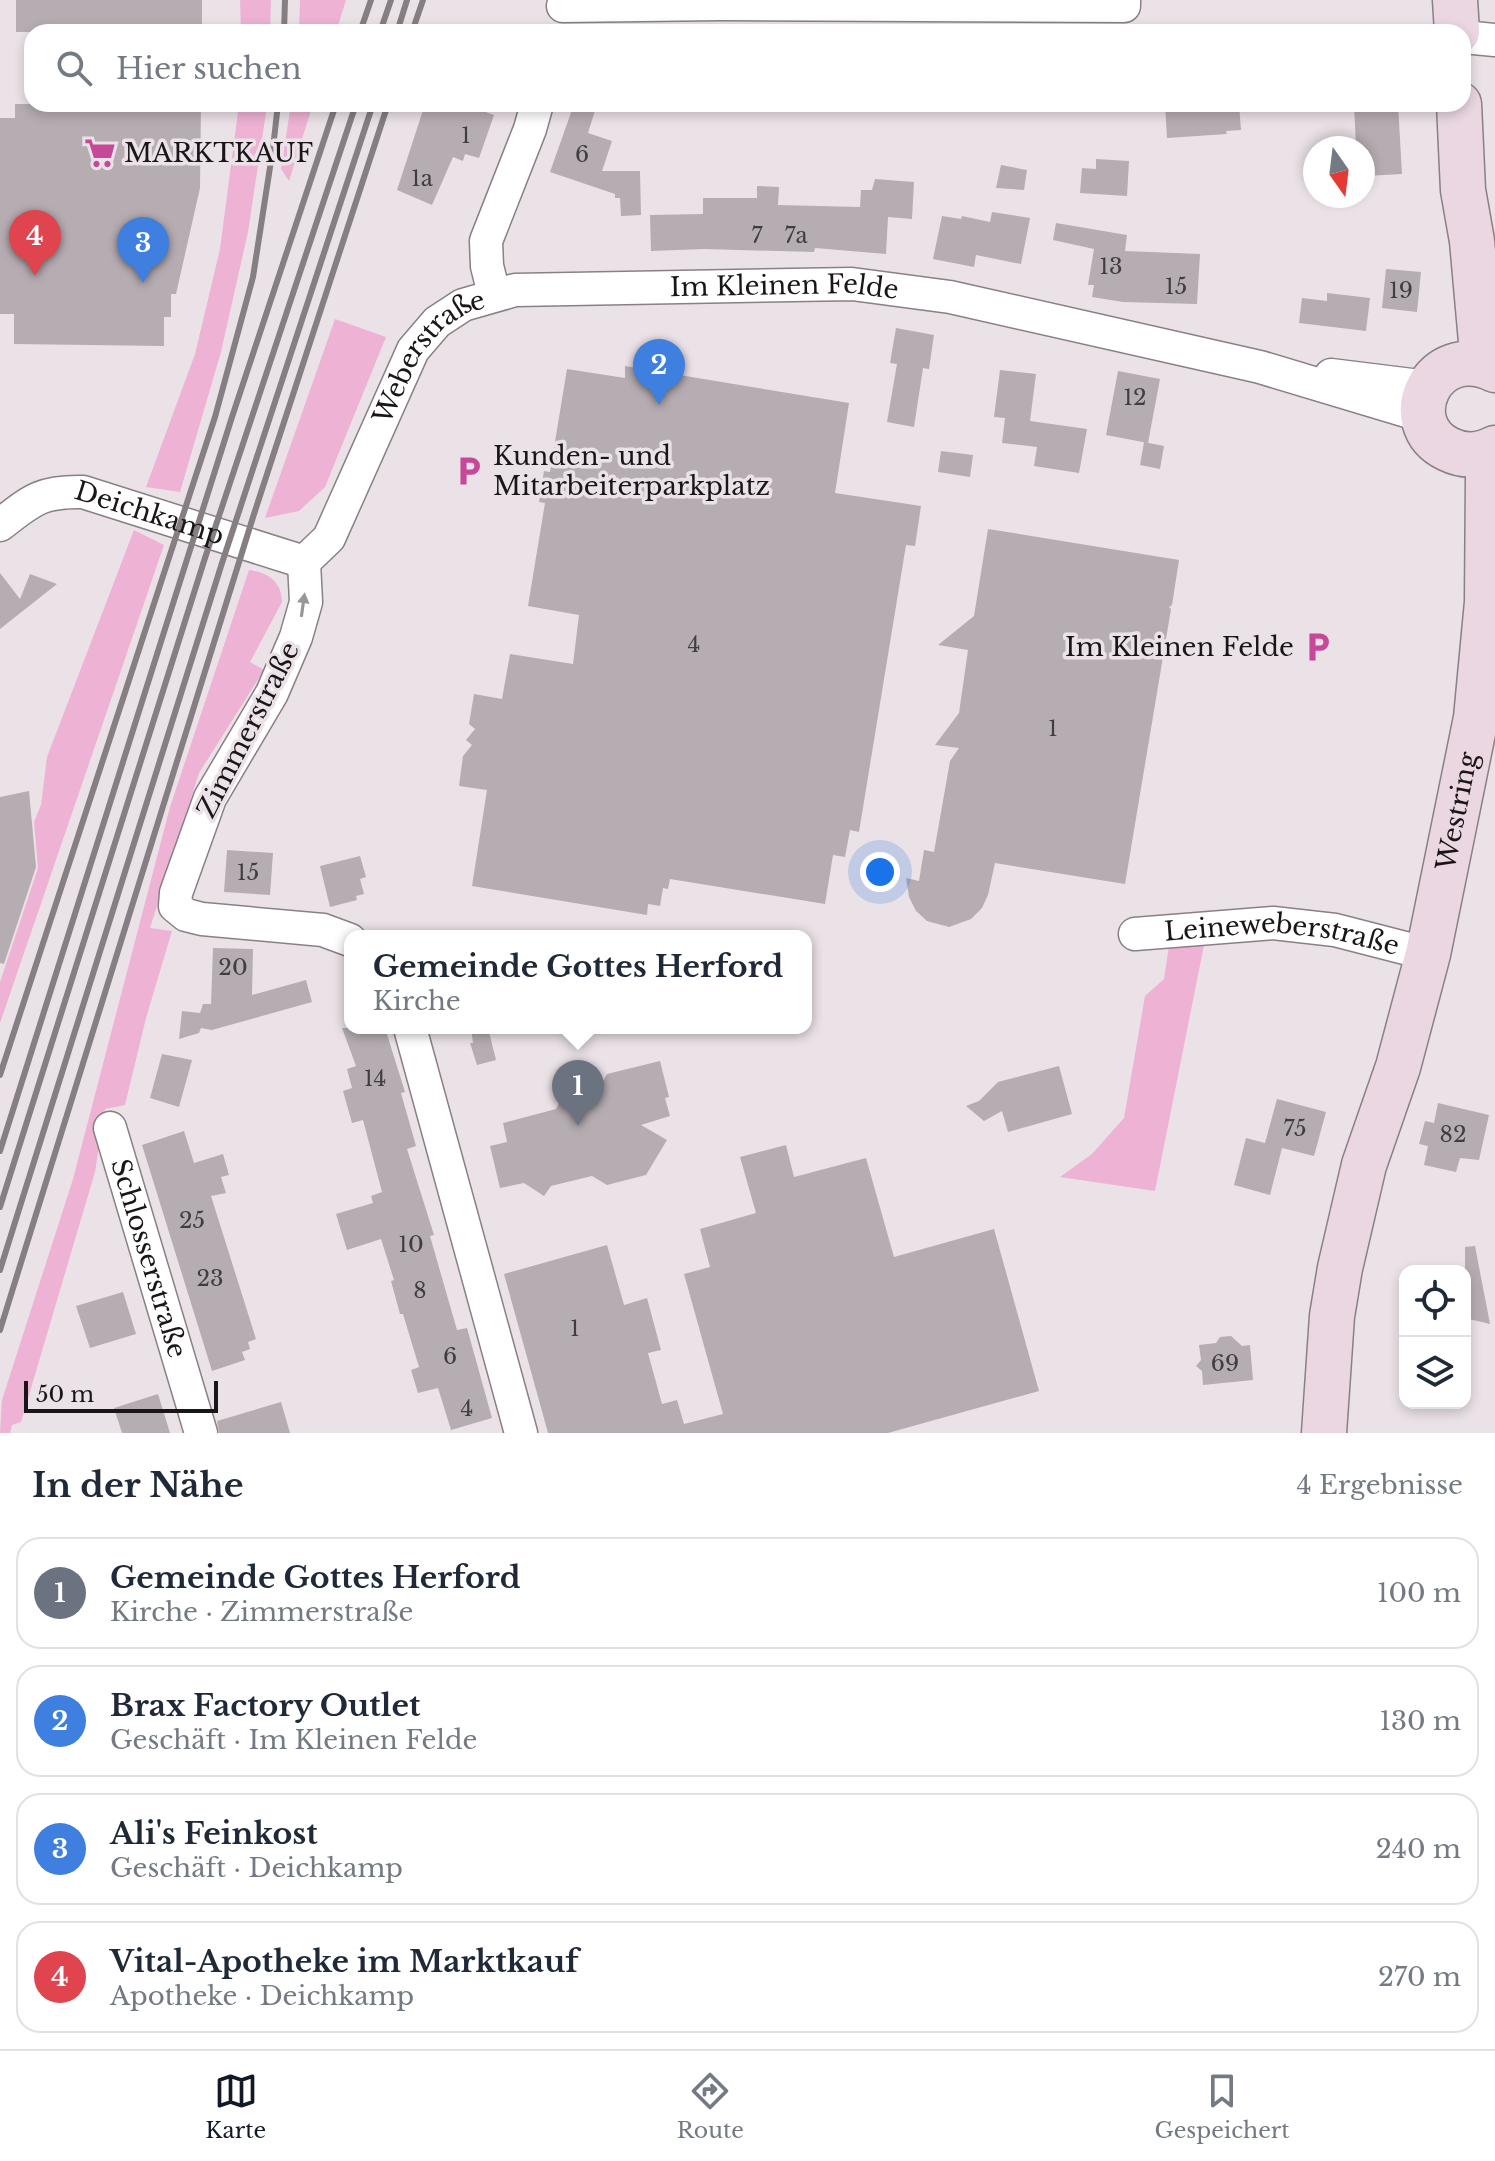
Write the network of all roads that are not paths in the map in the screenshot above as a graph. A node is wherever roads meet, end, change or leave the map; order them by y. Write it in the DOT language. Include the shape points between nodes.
graph roads {
  1 [pos="1455,0"];
  2 [pos="1124,3"];
  3 [pos="561,13"];
  4 [pos="1456,24"];
  5 [pos="1471,38"];
  6 [pos="1495,40"];
  7 [pos="535,112"];
  8 [pos="1459,112"];
  9 [pos="494,294"];
  10 [pos="1457,380"];
  11 [pos="1482,451"];
  12 [pos="0,525"];
  13 [pos="304,562"];
  14 [pos="1135,934"];
  15 [pos="344,938"];
  16 [pos="1416,951"];
  17 [pos="412,1034"];
  18 [pos="110,1128"];
  19 [pos="1328,1377"];
  20 [pos="201,1433"];
  21 [pos="521,1433"];
  22 [pos="1324,1433"];
  23 [pos="1339,1433"];
  1 -- 4 [label="street"];
  2 -- 3 [label="street" via="721,4"];
  5 -- 6 [label="street"];
  7 -- 9 [label="street, Weberstraße" via="486,241"];
  8 -- 10 [label="street" via="1472,241"];
  9 -- 10 [label="street, Im Kleinen Felde" via="852,284 950,297 1260,367"];
  9 -- 13 [label="street, Weberstraße" via="437,322 413,350 329,538"];
  10 -- 11 [label="street" via="1428,431 1441,446"];
  11 -- 16 [label="street, Westring" via="1466,539 1464,599"];
  12 -- 13 [label="street, Deichkamp" via="29,502 55,491 83,492"];
  15 -- 13 [label="street, Zimmerstraße, one-way" via="323,930 202,919 175,906 210,798 272,693 296,637 306,602"];
  14 -- 16 [label="street, Leineweberstraße" via="1273,923 1335,930"];
  16 -- 19 [label="street, Westring" via="1378,1072 1332,1316"];
  17 -- 21 [label="street"];
  18 -- 20 [label="street, Schlosserstraße"];
  19 -- 22 [label="street, Westring"];
  19 -- 23 [label="street, Westring"];
}
